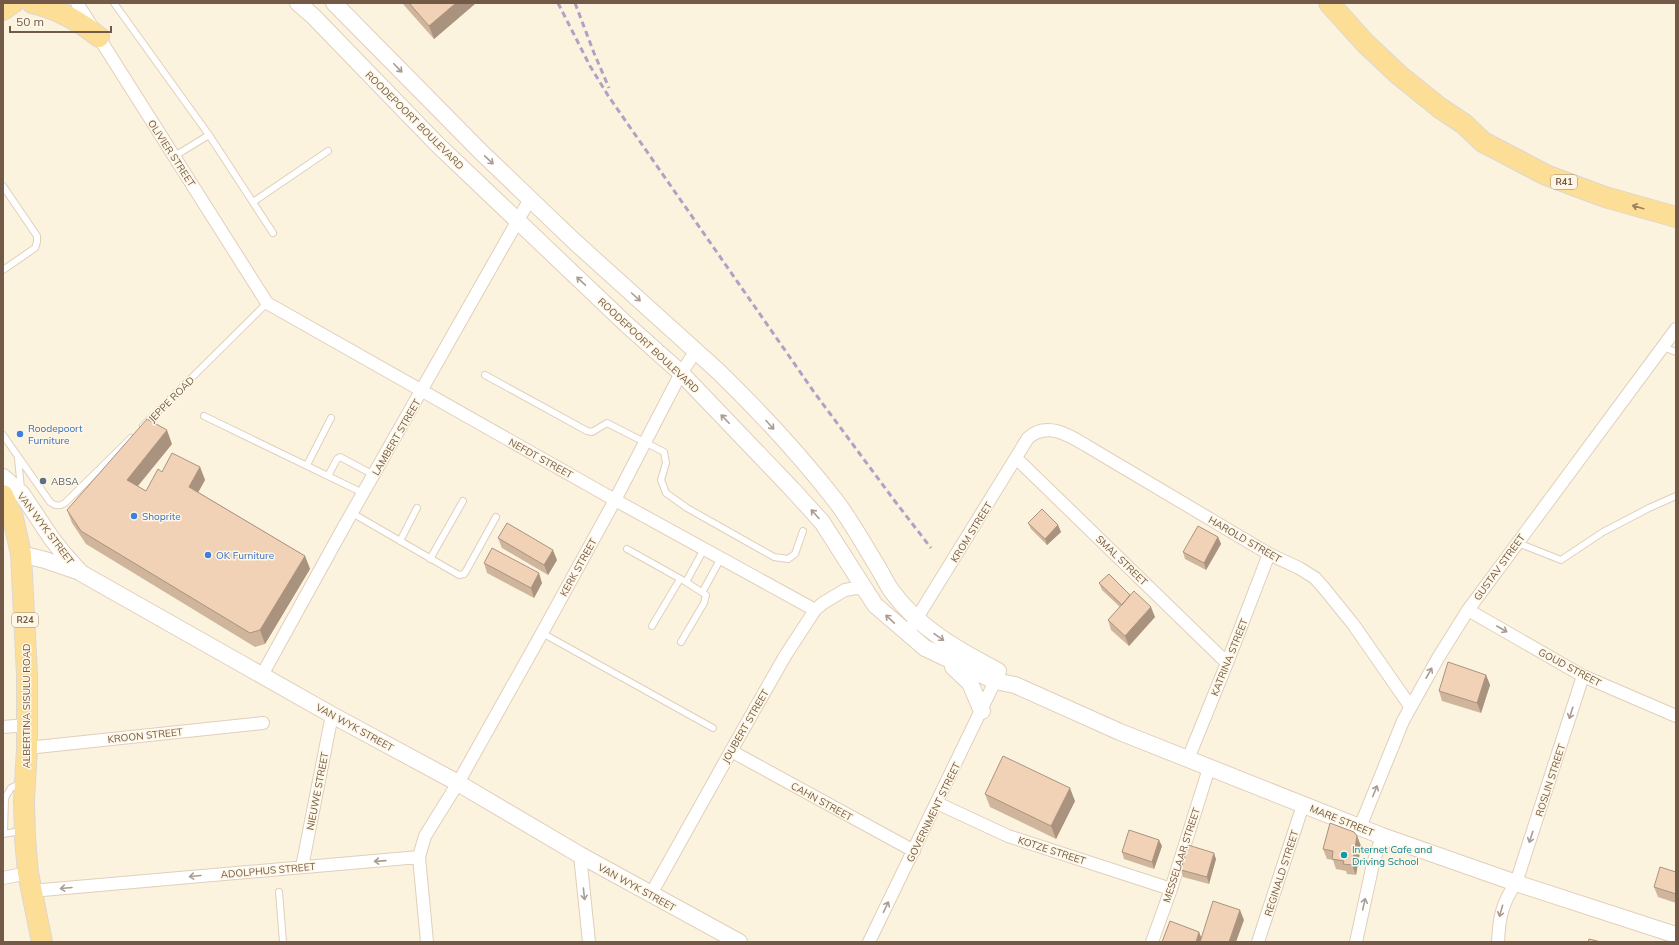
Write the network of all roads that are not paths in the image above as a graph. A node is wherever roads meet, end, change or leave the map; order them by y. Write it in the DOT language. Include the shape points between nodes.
graph roads {
  1 [pos="13,3"];
  2 [pos="32,3"];
  3 [pos="77,3"];
  4 [pos="114,3"];
  5 [pos="298,3"];
  6 [pos="334,3"];
  7 [pos="344,3"];
  8 [pos="1330,3"];
  9 [pos="3,10"];
  10 [pos="99,37"];
  11 [pos="371,40"];
  12 [pos="1464,124"];
  13 [pos="208,135"];
  14 [pos="328,151"];
  15 [pos="173,156"];
  16 [pos="3,186"];
  17 [pos="530,199"];
  18 [pos="253,202"];
  19 [pos="1676,204"];
  20 [pos="1676,217"];
  21 [pos="518,222"];
  22 [pos="273,233"];
  23 [pos="3,261"];
  24 [pos="5,268"];
  25 [pos="267,303"];
  26 [pos="1676,330"];
  27 [pos="1663,347"];
  28 [pos="696,351"];
  29 [pos="1676,352"];
  30 [pos="681,373"];
  31 [pos="485,375"];
  32 [pos="422,392"];
  33 [pos="204,416"];
  34 [pos="330,418"];
  35 [pos="1035,432"];
  36 [pos="3,435"];
  37 [pos="646,442"];
  38 [pos="17,456"];
  39 [pos="1016,458"];
  40 [pos="306,465"];
  41 [pos="374,475"];
  42 [pos="328,476"];
  43 [pos="3,477"];
  44 [pos="363,493"];
  45 [pos="12,495"];
  46 [pos="1676,496"];
  47 [pos="615,500"];
  48 [pos="463,501"];
  49 [pos="417,508"];
  50 [pos="352,513"];
  51 [pos="496,517"];
  52 [pos="854,530"];
  53 [pos="803,531"];
  54 [pos="400,541"];
  55 [pos="1518,542"];
  56 [pos="627,549"];
  57 [pos="704,549"];
  58 [pos="21,554"];
  59 [pos="1269,554"];
  60 [pos="721,558"];
  61 [pos="430,559"];
  62 [pos="81,573"];
  63 [pos="683,580"];
  64 [pos="865,590"];
  65 [pos="891,590"];
  66 [pos="702,591"];
  67 [pos="816,610"];
  68 [pos="1468,610"];
  69 [pos="918,618"];
  70 [pos="652,626"];
  71 [pos="542,633"];
  72 [pos="907,633"];
  73 [pos="681,642"];
  74 [pos="925,648"];
  75 [pos="1227,663"];
  76 [pos="262,675"];
  77 [pos="998,676"];
  78 [pos="1583,676"];
  79 [pos="1410,706"];
  80 [pos="982,711"];
  81 [pos="332,715"];
  82 [pos="1676,716"];
  83 [pos="263,723"];
  84 [pos="27,725"];
  85 [pos="3,727"];
  86 [pos="713,728"];
  87 [pos="28,748"];
  88 [pos="731,750"];
  89 [pos="1188,759"];
  90 [pos="1209,768"];
  91 [pos="25,782"];
  92 [pos="458,783"];
  93 [pos="937,803"];
  94 [pos="1304,805"];
  95 [pos="1360,827"];
  96 [pos="25,831"];
  97 [pos="3,834"];
  98 [pos="1382,836"];
  99 [pos="914,851"];
  100 [pos="580,855"];
  101 [pos="419,858"];
  102 [pos="302,867"];
  103 [pos="3,878"];
  104 [pos="30,882"];
  105 [pos="1516,883"];
  106 [pos="1171,888"];
  107 [pos="279,892"];
  108 [pos="651,894"];
  109 [pos="1676,935"];
  110 [pos="42,942"];
  111 [pos="283,942"];
  112 [pos="428,942"];
  113 [pos="589,942"];
  114 [pos="739,942"];
  115 [pos="869,942"];
  116 [pos="1152,942"];
  117 [pos="1258,942"];
  118 [pos="1356,942"];
  119 [pos="1498,942"];
  1 -- 9 [label="main road"];
  2 -- 10 [label="main road" via="62,12"];
  3 -- 10 [label="street, OLIVIER STREET"];
  4 -- 13 [label="lane"];
  5 -- 21 [label="street, ROODEPOORT BOULEVARD"];
  6 -- 11 [label="street"];
  7 -- 11 [label="street"];
  8 -- 12 [label="main road, R41" via="1365,43 1399,75"];
  10 -- 15 [label="street, OLIVIER STREET"];
  11 -- 17 [label="street, one-way" via="476,148"];
  12 -- 19 [label="main road, R41" via="1546,163"];
  20 -- 12 [label="main road, R41, one-way" via="1605,198 1546,175 1483,142"];
  13 -- 15 [label="lane"];
  13 -- 18 [label="lane"];
  14 -- 18 [label="lane"];
  15 -- 25 [label="street, OLIVIER STREET"];
  16 -- 24 [label="lane" via="37,236 35,248"];
  17 -- 21 [label="street, LAMBERT STREET"];
  17 -- 28 [label="street, one-way"];
  18 -- 22 [label="lane"];
  30 -- 21 [label="street, ROODEPOORT BOULEVARD, one-way"];
  21 -- 32 [label="street, LAMBERT STREET"];
  23 -- 24 [label="lane"];
  25 -- 32 [label="street, NEFDT STREET"];
  25 -- 38 [label="lane, JEPPE ROAD" via="65,504 60,506 50,502"];
  26 -- 27 [label="street, GUSTAV STREET"];
  27 -- 29 [label="lane"];
  27 -- 55 [label="street, GUSTAV STREET"];
  28 -- 30 [label="street, KERK STREET"];
  28 -- 52 [label="street, one-way" via="742,394 792,450 836,500"];
  30 -- 37 [label="street, KERK STREET"];
  64 -- 30 [label="street, ROODEPOORT BOULEVARD, one-way" via="822,522"];
  31 -- 37 [label="lane" via="587,431 592,432 607,423"];
  32 -- 41 [label="street, LAMBERT STREET"];
  32 -- 47 [label="street, NEFDT STREET"];
  33 -- 40 [label="lane"];
  34 -- 40 [label="lane"];
  35 -- 39 [label="street, KROM STREET" via="1028,438"];
  35 -- 59 [label="street, HAROLD STREET" via="1050,429 1066,434"];
  36 -- 38 [label="lane"];
  37 -- 47 [label="street, KERK STREET"];
  37 -- 53 [label="lane" via="664,452 666,463 660,480 666,493 687,508 774,557 788,559 794,554"];
  38 -- 45 [label="lane"];
  39 -- 69 [label="street, KROM STREET"];
  39 -- 75 [label="street, SMAL STREET"];
  40 -- 42 [label="lane"];
  41 -- 42 [label="lane" via="340,457"];
  41 -- 44 [label="street, LAMBERT STREET"];
  42 -- 44 [label="lane"];
  43 -- 45 [label="street, VAN WYK STREET"];
  44 -- 50 [label="street, LAMBERT STREET"];
  45 -- 58 [label="main road, ALBERTINA SISULU ROAD / R24" via="13,518"];
  45 -- 62 [label="street, VAN WYK STREET"];
  46 -- 55 [label="lane" via="1603,532 1561,560"];
  47 -- 57 [label="street, NEFDT STREET"];
  47 -- 71 [label="street, KERK STREET"];
  48 -- 61 [label="lane"];
  49 -- 54 [label="lane"];
  50 -- 54 [label="lane"];
  50 -- 76 [label="street, LAMBERT STREET"];
  51 -- 61 [label="lane" via="464,574 456,573"];
  52 -- 64 [label="street" via="863,558"];
  52 -- 65 [label="street"];
  54 -- 61 [label="lane"];
  55 -- 68 [label="street, GUSTAV STREET"];
  56 -- 63 [label="lane"];
  57 -- 60 [label="street, NEFDT STREET"];
  57 -- 63 [label="lane"];
  58 -- 62 [label="street"];
  58 -- 84 [label="main road, ALBERTINA SISULU ROAD / R24" via="27,667"];
  59 -- 75 [label="street, KATRINA STREET"];
  59 -- 79 [label="street, HAROLD STREET" via="1315,578 1353,624"];
  60 -- 66 [label="lane"];
  60 -- 67 [label="street, NEFDT STREET"];
  62 -- 76 [label="street, VAN WYK STREET"];
  63 -- 66 [label="lane"];
  63 -- 70 [label="lane"];
  64 -- 65 [label="street"];
  64 -- 67 [label="street, JOUBERT STREET" via="845,590"];
  72 -- 64 [label="street, ROODEPOORT BOULEVARD, one-way" via="875,605"];
  65 -- 69 [label="street"];
  66 -- 73 [label="lane" via="706,598"];
  67 -- 88 [label="street, JOUBERT STREET" via="785,656"];
  68 -- 78 [label="street, GOUD STREET, one-way"];
  79 -- 68 [label="street, GUSTAV STREET, one-way"];
  69 -- 72 [label="street, KROM STREET"];
  69 -- 77 [label="street, one-way" via="931,632"];
  71 -- 86 [label="lane"];
  71 -- 92 [label="street, KERK STREET"];
  72 -- 74 [label="street, ROODEPOORT BOULEVARD"];
  74 -- 77 [label="street, ROODEPOORT BOULEVARD"];
  74 -- 80 [label="street" via="958,670 970,683"];
  75 -- 89 [label="street, KATRINA STREET"];
  76 -- 81 [label="street, VAN WYK STREET"];
  77 -- 80 [label="street, GOVERNMENT STREET"];
  77 -- 89 [label="street, MARE STREET" via="1120,732"];
  78 -- 82 [label="street, GOUD STREET"];
  78 -- 105 [label="street, ROSLIN STREET, one-way"];
  95 -- 79 [label="street, GUSTAV STREET, one-way"];
  80 -- 93 [label="street, GOVERNMENT STREET"];
  81 -- 92 [label="street, VAN WYK STREET"];
  81 -- 102 [label="street, NIEUWE STREET"];
  83 -- 87 [label="street, KROON STREET"];
  84 -- 85 [label="street"];
  84 -- 87 [label="main road, ALBERTINA SISULU ROAD / R24"];
  87 -- 91 [label="main road, ALBERTINA SISULU ROAD / R24"];
  88 -- 99 [label="street, CAHN STREET"];
  88 -- 108 [label="street, JOUBERT STREET"];
  89 -- 90 [label="street, MARE STREET"];
  90 -- 94 [label="street, MARE STREET"];
  90 -- 106 [label="street, MESSELAAR STREET"];
  91 -- 96 [label="main road, ALBERTINA SISULU ROAD / R24"];
  91 -- 97 [label="lane" via="11,788 7,793"];
  92 -- 100 [label="street, VAN WYK STREET"];
  92 -- 101 [label="street" via="426,836"];
  93 -- 99 [label="street, GOVERNMENT STREET"];
  93 -- 106 [label="street, KOTZE STREET" via="987,827 1022,840"];
  94 -- 95 [label="street, MARE STREET"];
  94 -- 117 [label="street, REGINALD STREET"];
  95 -- 98 [label="street, MARE STREET"];
  96 -- 97 [label="lane"];
  96 -- 104 [label="main road, ALBERTINA SISULU ROAD / R24"];
  98 -- 105 [label="street, MARE STREET"];
  118 -- 98 [label="street, one-way" via="1373,864"];
  115 -- 99 [label="street, GOVERNMENT STREET, one-way"];
  100 -- 108 [label="street, VAN WYK STREET"];
  100 -- 113 [label="street, one-way"];
  101 -- 102 [label="street, ADOLPHUS STREET, one-way"];
  101 -- 112 [label="street"];
  102 -- 104 [label="street, ADOLPHUS STREET, one-way"];
  103 -- 104 [label="street, ADOLPHUS STREET"];
  104 -- 110 [label="main road, ALBERTINA SISULU ROAD / R24"];
  105 -- 109 [label="street, MARE STREET"];
  105 -- 119 [label="street, ROSLIN STREET, one-way" via="1504,903 1499,918"];
  106 -- 116 [label="street, MESSELAAR STREET"];
  107 -- 111 [label="lane"];
  108 -- 114 [label="street, VAN WYK STREET"];
}
